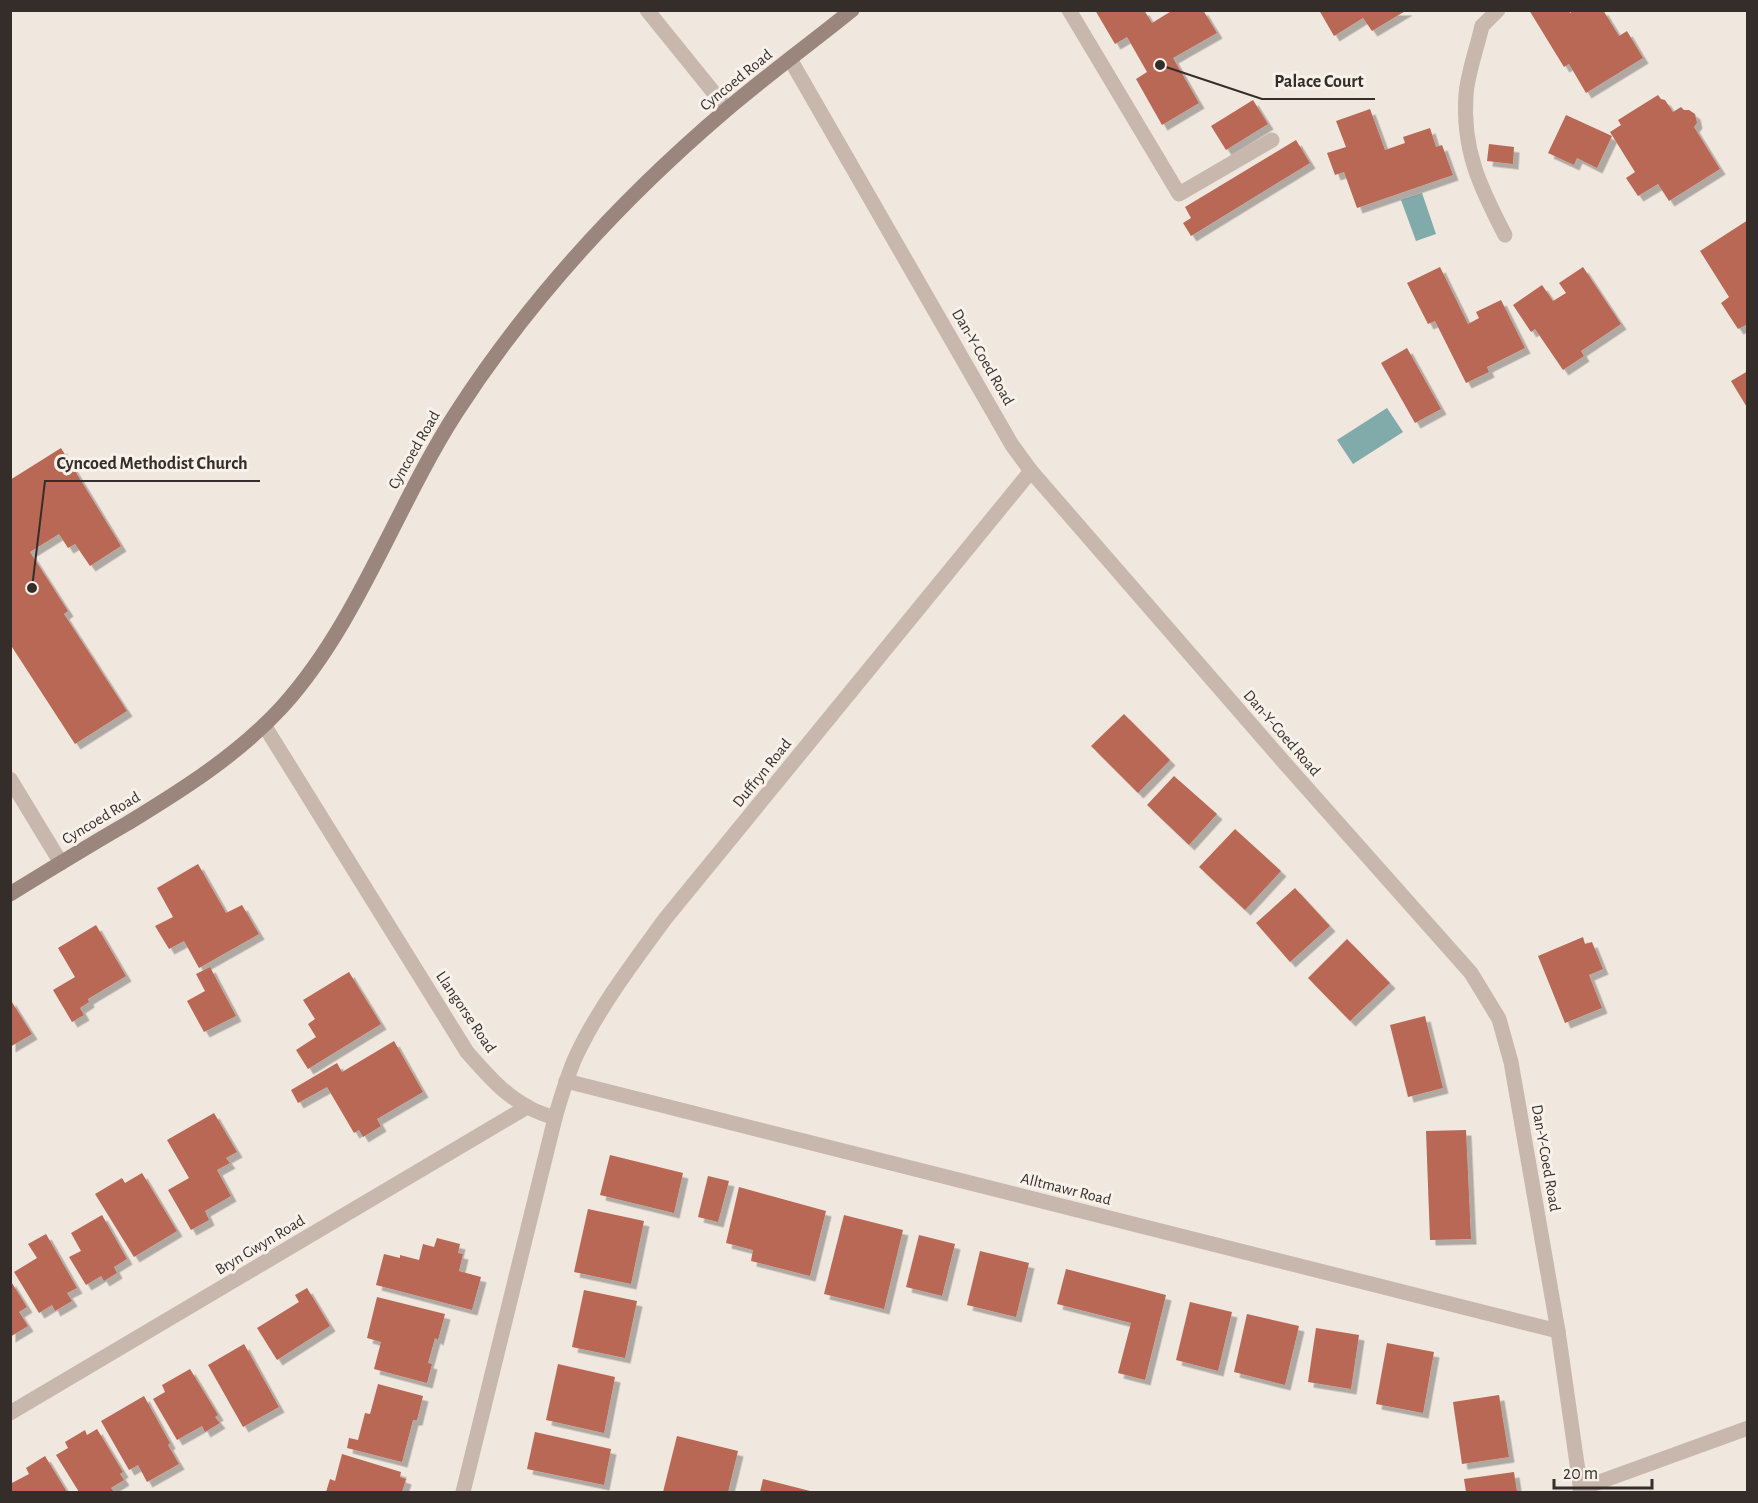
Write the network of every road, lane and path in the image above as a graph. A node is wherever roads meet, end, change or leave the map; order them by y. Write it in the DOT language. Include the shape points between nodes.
graph roads {
  1 [pos="646,10"];
  2 [pos="852,10"];
  3 [pos="1069,10"];
  4 [pos="1498,10"];
  5 [pos="790,59"];
  6 [pos="727,109"];
  7 [pos="1272,140"];
  8 [pos="1505,235"];
  9 [pos="1031,471"];
  10 [pos="264,725"];
  11 [pos="10,779"];
  12 [pos="61,863"];
  13 [pos="10,894"];
  14 [pos="566,1082"];
  15 [pos="526,1107"];
  16 [pos="555,1118"];
  17 [pos="1558,1330"];
  18 [pos="10,1413"];
  19 [pos="1748,1428"];
  20 [pos="1581,1491"];
  21 [pos="463,1492"];
  1 -- 6 [label="street"];
  2 -- 5 [label="street, Cyncoed Road"];
  3 -- 7 [label="street" via="1179,194"];
  4 -- 8 [label="street" via="1482,26 1466,93 1467,140 1481,188"];
  5 -- 6 [label="street, Cyncoed Road"];
  5 -- 9 [label="street, Dan-Y-Coed Road" via="1012,445"];
  6 -- 10 [label="street, Cyncoed Road" via="677,153 580,253 495,357 427,460 335,635 306,677"];
  9 -- 14 [label="street, Duffryn Road" via="665,919 603,1007"];
  9 -- 17 [label="street, Dan-Y-Coed Road" via="1471,973 1499,1019 1511,1062"];
  10 -- 12 [label="street, Cyncoed Road" via="177,793"];
  10 -- 15 [label="street, Llangorse Road" via="467,1052"];
  11 -- 12 [label="street"];
  12 -- 13 [label="street, Cyncoed Road"];
  14 -- 16 [label="street, Duffryn Road"];
  14 -- 17 [label="street, Alltmawr Road"];
  15 -- 16 [label="street, Llangorse Road"];
  15 -- 18 [label="street, Bryn Gwyn Road"];
  16 -- 21 [label="street"];
  17 -- 20 [label="street, Dan-Y-Coed Road"];
  19 -- 20 [label="street"];
}
